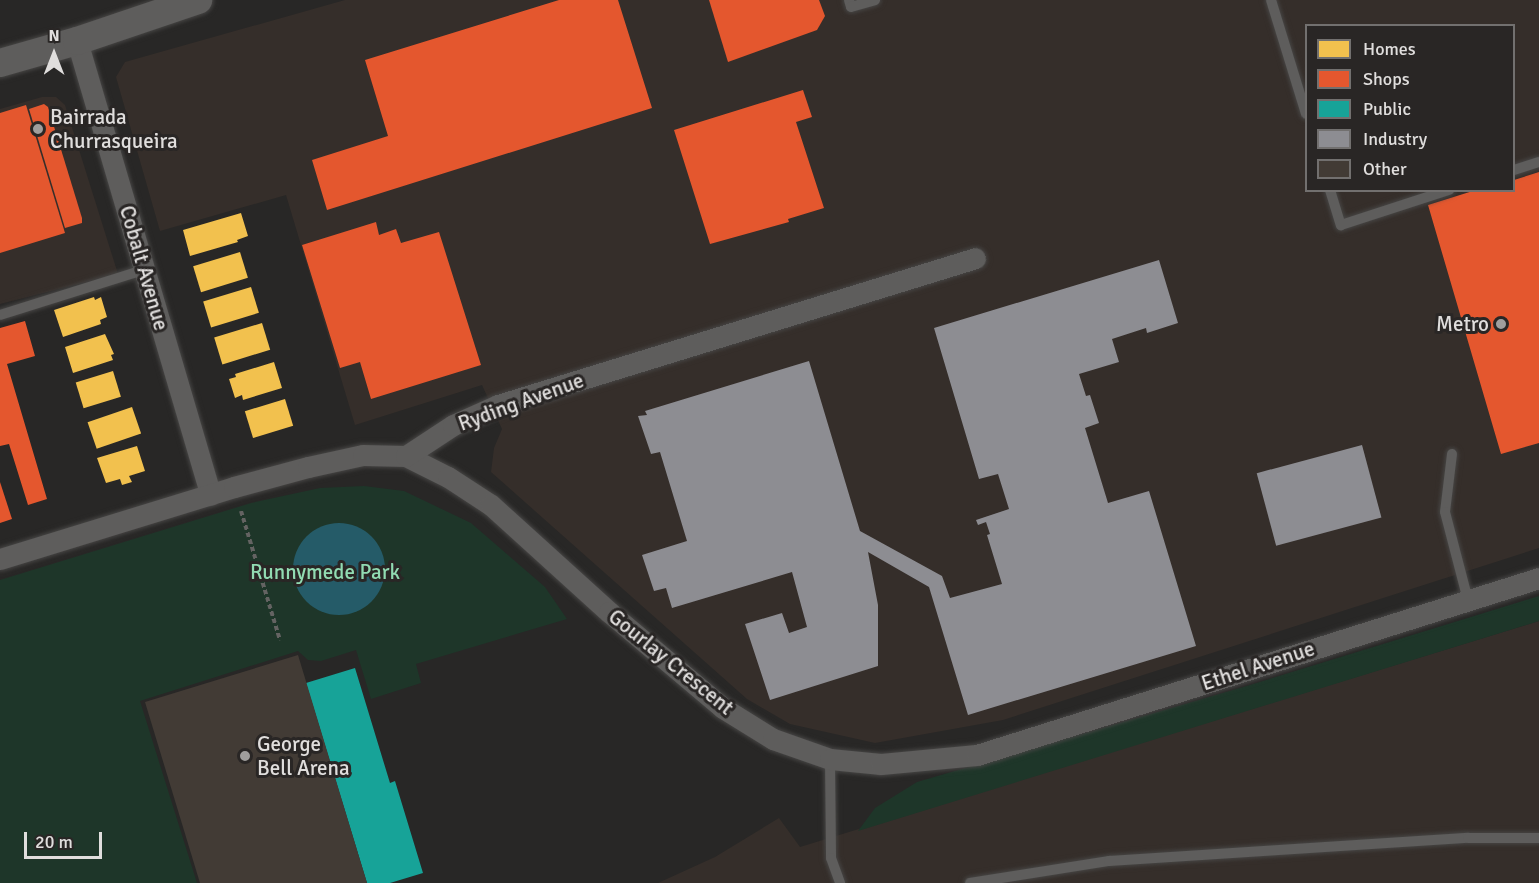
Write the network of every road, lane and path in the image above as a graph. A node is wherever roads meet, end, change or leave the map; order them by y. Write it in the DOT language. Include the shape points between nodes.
graph roads {
  1 [pos="198,0"];
  2 [pos="849,0"];
  3 [pos="875,0"];
  4 [pos="1271,0"];
  5 [pos="77,41"];
  6 [pos="0,63"];
  7 [pos="1305,111"];
  8 [pos="1539,162"];
  9 [pos="1515,170"];
  10 [pos="1331,192"];
  11 [pos="1443,192"];
  12 [pos="975,258"];
  13 [pos="144,270"];
  14 [pos="0,315"];
  15 [pos="1452,454"];
  16 [pos="406,456"];
  17 [pos="211,495"];
  18 [pos="241,511"];
  19 [pos="0,559"];
  20 [pos="1539,578"];
  21 [pos="1468,600"];
  22 [pos="280,640"];
  23 [pos="977,755"];
  24 [pos="830,759"];
  25 [pos="1539,838"];
  26 [pos="840,883"];
  27 [pos="970,883"];
  1 -- 5 [label="main road"];
  2 -- 3 [label="lane" via="851,7"];
  4 -- 7 [label="lane"];
  5 -- 6 [label="main road"];
  5 -- 13 [label="street, Cobalt Avenue"];
  8 -- 9 [label="lane"];
  10 -- 11 [label="lane" via="1341,225"];
  12 -- 16 [label="street, Ryding Avenue" via="498,405 453,424"];
  13 -- 14 [label="lane"];
  13 -- 17 [label="street, Cobalt Avenue"];
  15 -- 21 [label="lane" via="1445,512"];
  16 -- 17 [label="street" via="363,455"];
  16 -- 24 [label="street, Gourlay Crescent" via="448,477 490,505 723,708 772,739"];
  17 -- 19 [label="street"];
  18 -- 22 [label="path"];
  20 -- 21 [label="street, Ethel Avenue"];
  21 -- 23 [label="street, Ethel Avenue"];
  23 -- 24 [label="street, Gourlay Crescent" via="882,764"];
  24 -- 26 [label="lane" via="831,858"];
  25 -- 27 [label="lane" via="1468,838 1109,861"];
}
